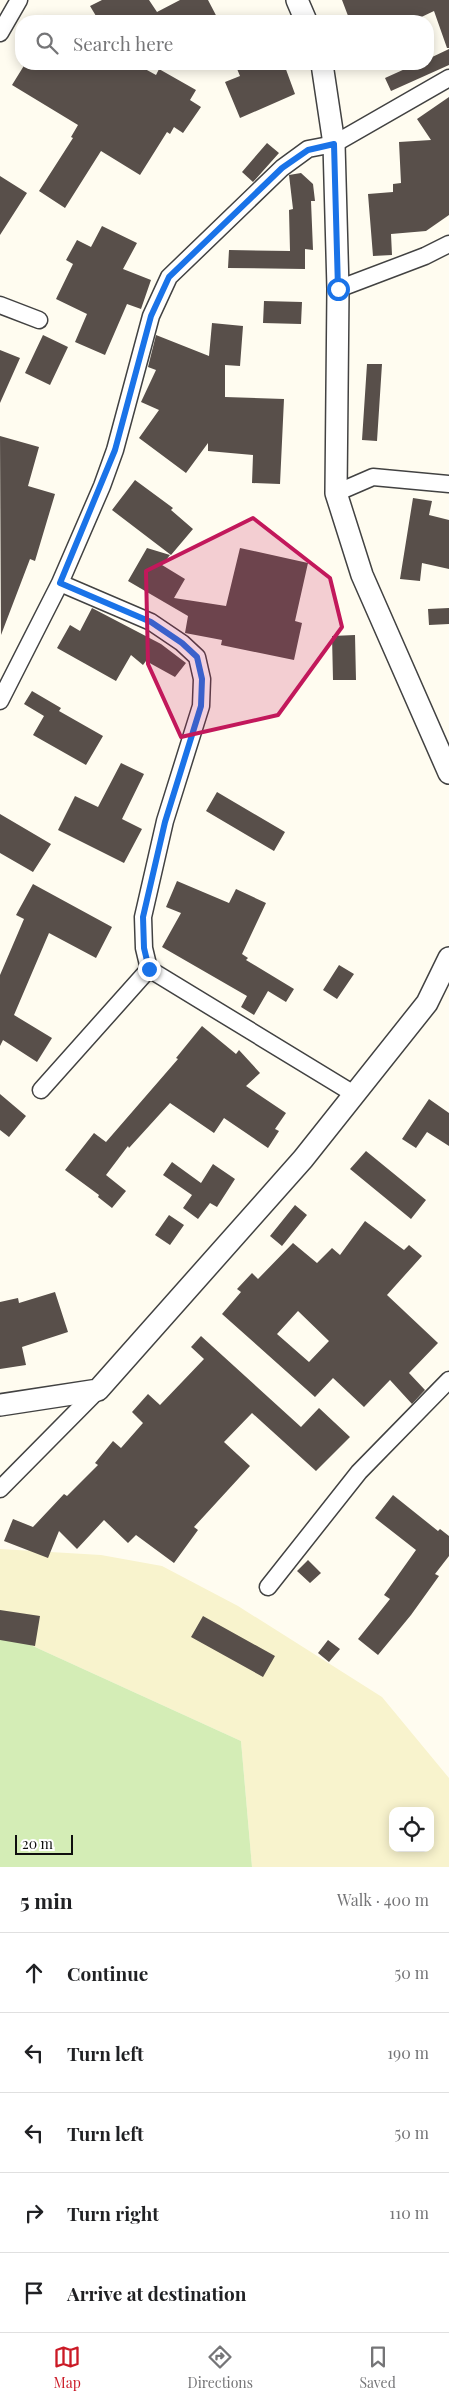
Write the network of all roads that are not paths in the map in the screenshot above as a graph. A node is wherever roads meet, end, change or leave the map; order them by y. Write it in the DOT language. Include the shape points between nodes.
graph roads {
  1 [pos="19,0"];
  2 [pos="297,0"];
  3 [pos="303,15"];
  4 [pos="0,33"];
  5 [pos="323,70"];
  6 [pos="449,78"];
  7 [pos="334,144"];
  8 [pos="449,244"];
  9 [pos="338,289"];
  10 [pos="0,304"];
  11 [pos="39,320"];
  12 [pos="449,484"];
  13 [pos="336,493"];
  14 [pos="60,583"];
  15 [pos="0,701"];
  16 [pos="442,738"];
  17 [pos="449,773"];
  18 [pos="449,958"];
  19 [pos="149,969"];
  20 [pos="41,1090"];
  21 [pos="354,1094"];
  22 [pos="449,1380"];
  23 [pos="98,1390"];
  24 [pos="0,1404"];
  25 [pos="0,1490"];
  26 [pos="268,1587"];
  1 -- 4 [label="street"];
  2 -- 3 [label="street"];
  5 -- 7 [label="street"];
  6 -- 7 [label="street"];
  7 -- 9 [label="street"];
  7 -- 14 [label="street" via="308,150 282,168 169,277 151,316 115,450"];
  8 -- 9 [label="street"];
  9 -- 13 [label="street"];
  10 -- 11 [label="street"];
  12 -- 13 [label="street" via="372,477"];
  13 -- 16 [label="street" via="362,575"];
  14 -- 15 [label="street"];
  14 -- 19 [label="street" via="151,622 197,657 202,679 201,706 165,822 143,917 144,948"];
  16 -- 17 [label="street"];
  18 -- 21 [label="street" via="427,1002"];
  19 -- 20 [label="street"];
  19 -- 21 [label="street"];
  21 -- 23 [label="street" via="303,1160"];
  22 -- 26 [label="street" via="358,1472"];
  23 -- 24 [label="street"];
  23 -- 25 [label="street"];
}
